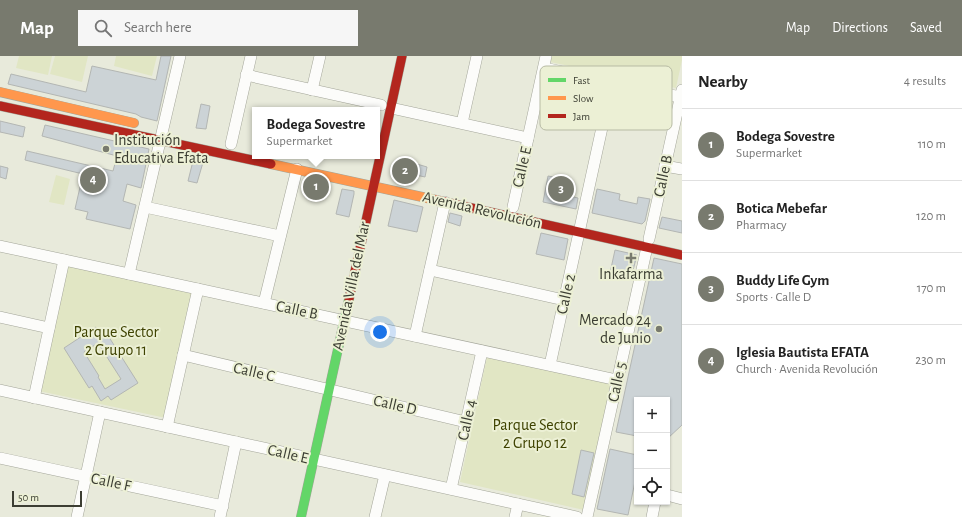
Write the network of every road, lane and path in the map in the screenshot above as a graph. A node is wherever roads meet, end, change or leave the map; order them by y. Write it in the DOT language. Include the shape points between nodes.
graph roads {
  1 [pos="180,56"];
  2 [pos="251,56"];
  3 [pos="320,56"];
  4 [pos="402,56"];
  5 [pos="477,56"];
  6 [pos="546,56"];
  7 [pos="544,66"];
  8 [pos="246,75"];
  9 [pos="540,86"];
  10 [pos="312,90"];
  11 [pos="0,92"];
  12 [pos="681,93"];
  13 [pos="0,106"];
  14 [pos="384,106"];
  15 [pos="462,123"];
  16 [pos="140,125"];
  17 [pos="601,130"];
  18 [pos="162,132"];
  19 [pos="528,138"];
  20 [pos="227,144"];
  21 [pos="243,147"];
  22 [pos="252,157"];
  23 [pos="261,159"];
  24 [pos="665,166"];
  25 [pos="297,169"];
  26 [pos="682,169"];
  27 [pos="380,178"];
  28 [pos="374,186"];
  29 [pos="363,188"];
  30 [pos="445,202"];
  31 [pos="509,206"];
  32 [pos="145,207"];
  33 [pos="580,227"];
  34 [pos="280,236"];
  35 [pos="648,243"];
  36 [pos="0,246"];
  37 [pos="682,246"];
  38 [pos="682,255"];
  39 [pos="64,260"];
  40 [pos="430,270"];
  41 [pos="129,274"];
  42 [pos="198,289"];
  43 [pos="564,300"];
  44 [pos="264,303"];
  45 [pos="0,317"];
  46 [pos="336,319"];
  47 [pos="49,328"];
  48 [pos="415,336"];
  49 [pos="482,351"];
  50 [pos="183,356"];
  51 [pos="550,365"];
  52 [pos="617,380"];
  53 [pos="322,388"];
  54 [pos="0,390"];
  55 [pos="34,398"];
  56 [pos="100,412"];
  57 [pos="466,422"];
  58 [pos="167,427"];
  59 [pos="236,442"];
  60 [pos="307,457"];
  61 [pos="0,458"];
  62 [pos="385,475"];
  63 [pos="86,476"];
  64 [pos="451,489"];
  65 [pos="670,496"];
  66 [pos="682,499"];
  67 [pos="518,504"];
  68 [pos="654,505"];
  69 [pos="222,512"];
  70 [pos="77,517"];
  71 [pos="301,517"];
  72 [pos="375,517"];
  73 [pos="515,517"];
  74 [pos="577,517"];
  75 [pos="587,517"];
  76 [pos="652,517"];
  1 -- 18 [label="street"];
  2 -- 8 [label="street"];
  3 -- 10 [label="street"];
  4 -- 14 [label="main road, Avenida Villa del Mar"];
  5 -- 15 [label="street"];
  6 -- 7 [label="street, Calle E"];
  8 -- 10 [label="street"];
  8 -- 20 [label="street"];
  9 -- 19 [label="street, Calle E"];
  10 -- 14 [label="street"];
  11 -- 16 [label="main road"];
  12 -- 24 [label="street, Calle B"];
  13 -- 18 [label="main road, Avenida Revolución"];
  14 -- 15 [label="street"];
  14 -- 27 [label="main road, Avenida Villa del Mar"];
  15 -- 19 [label="street"];
  17 -- 33 [label="street"];
  18 -- 22 [label="main road, Avenida Revolución"];
  18 -- 32 [label="street"];
  19 -- 31 [label="street, Calle E"];
  20 -- 21 [label="main road"];
  23 -- 25 [label="main road, Avenida Revolución"];
  24 -- 26 [label="street"];
  24 -- 35 [label="street, Calle B"];
  25 -- 29 [label="main road, Avenida Revolución"];
  25 -- 34 [label="street"];
  27 -- 28 [label="main road, Avenida Villa del Mar"];
  27 -- 29 [label="main road" via="366,175"];
  28 -- 29 [label="main road, Avenida Revolución"];
  28 -- 30 [label="main road, Avenida Revolución"];
  28 -- 46 [label="main road, Avenida Villa del Mar"];
  30 -- 33 [label="main road, Avenida Revolución"];
  30 -- 40 [label="street"];
  31 -- 33 [label="main road, Avenida Revolución"];
  32 -- 34 [label="street"];
  32 -- 41 [label="street"];
  33 -- 35 [label="main road, Avenida Revolución"];
  33 -- 43 [label="street, Calle 2"];
  34 -- 44 [label="street"];
  35 -- 37 [label="main road, Avenida Revolución"];
  35 -- 38 [label="main road, Avenida Revolución"];
  35 -- 52 [label="street, Calle 5"];
  36 -- 39 [label="street, Calle B"];
  39 -- 41 [label="street, Calle B"];
  39 -- 47 [label="street"];
  40 -- 43 [label="street"];
  40 -- 48 [label="street"];
  41 -- 42 [label="street, Calle B"];
  42 -- 44 [label="street, Calle B"];
  42 -- 50 [label="street"];
  43 -- 51 [label="street, Calle 2"];
  44 -- 46 [label="street, Calle B"];
  45 -- 47 [label="street"];
  46 -- 48 [label="street, Calle B"];
  46 -- 53 [label="main road, Avenida Villa del Mar"];
  47 -- 55 [label="street"];
  48 -- 49 [label="street, Calle B"];
  49 -- 51 [label="street, Calle B"];
  49 -- 57 [label="street, Calle 4"];
  50 -- 53 [label="street, Calle C"];
  50 -- 58 [label="street"];
  51 -- 52 [label="street, Calle B"];
  52 -- 75 [label="street, Calle 5"];
  53 -- 57 [label="street, Calle D"];
  53 -- 60 [label="main road, Avenida Villa del Mar"];
  54 -- 55 [label="street, Calle E"];
  55 -- 56 [label="street, Calle E"];
  56 -- 58 [label="street, Calle E"];
  56 -- 63 [label="street"];
  57 -- 64 [label="street, Calle 4"];
  58 -- 59 [label="street, Calle E"];
  59 -- 60 [label="street, Calle E"];
  59 -- 69 [label="street"];
  60 -- 62 [label="street, Calle E"];
  60 -- 71 [label="main road, Avenida Villa del Mar"];
  61 -- 63 [label="street, Calle F"];
  62 -- 64 [label="street, Calle E"];
  62 -- 72 [label="street"];
  63 -- 69 [label="street, Calle F"];
  63 -- 70 [label="street"];
  64 -- 67 [label="street, Calle E"];
  65 -- 66 [label="street"];
  67 -- 73 [label="street"];
  67 -- 74 [label="street, Calle E"];
  68 -- 76 [label="street"];
}
